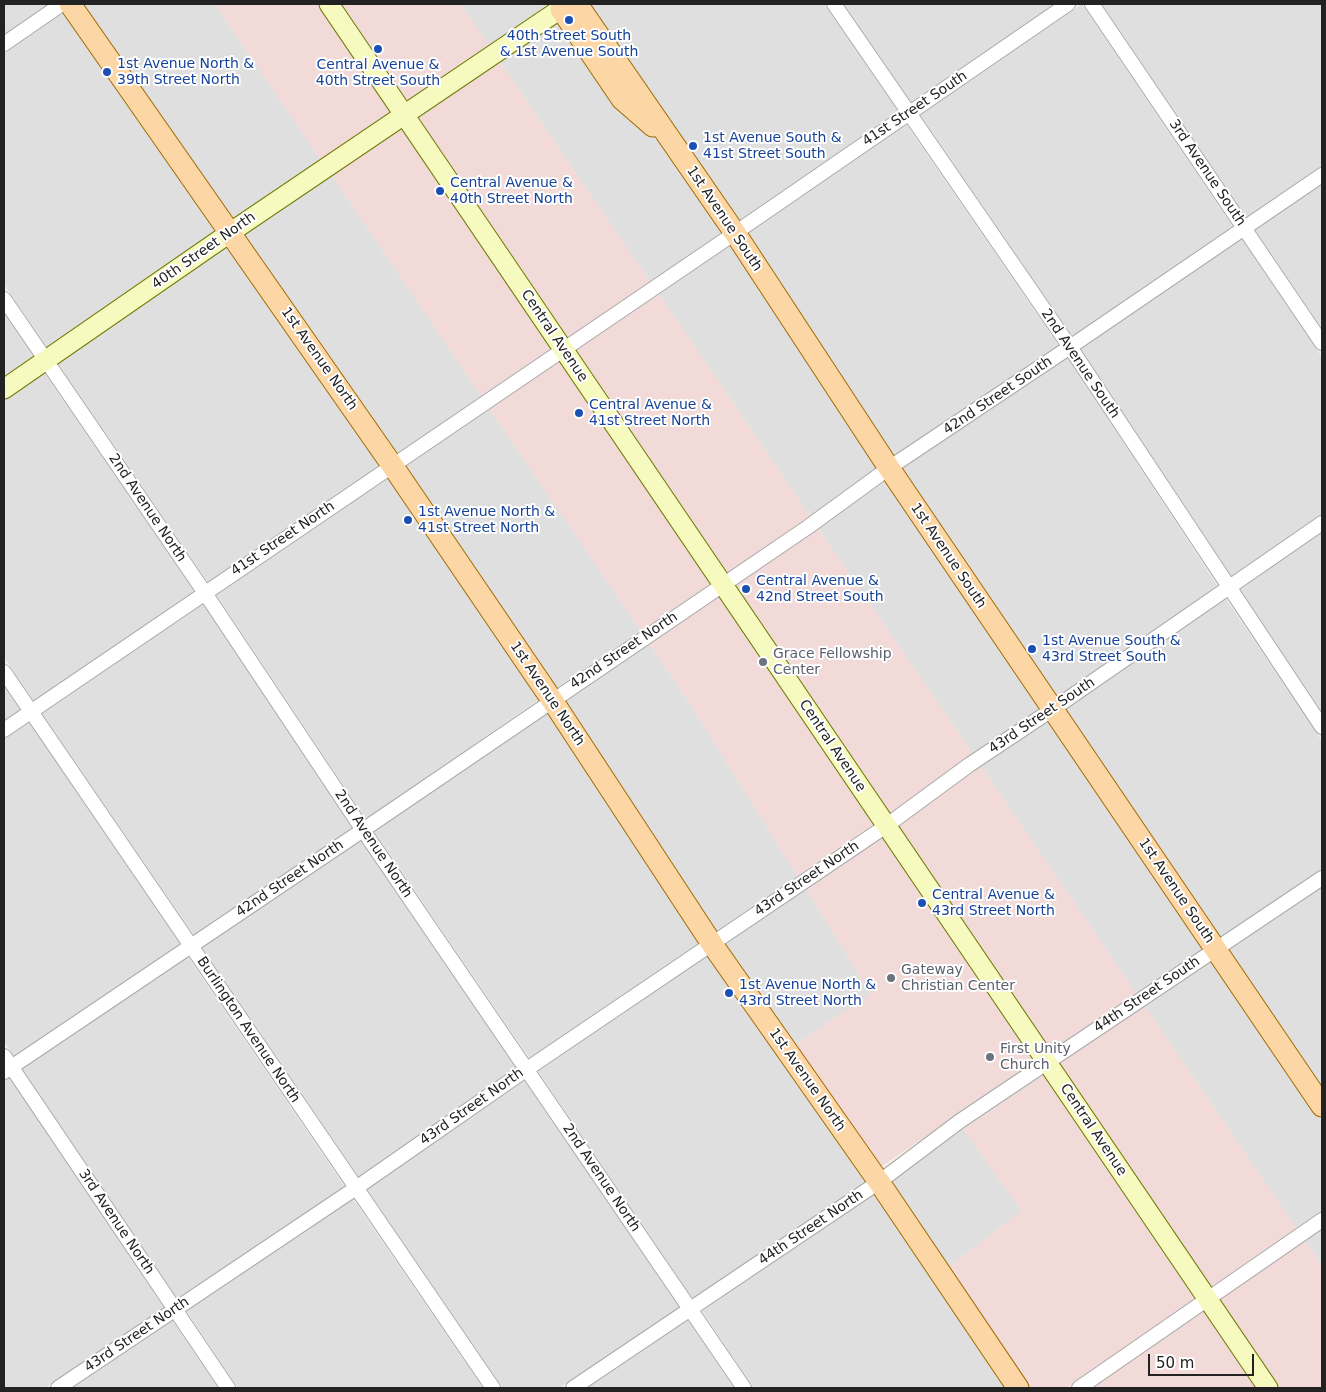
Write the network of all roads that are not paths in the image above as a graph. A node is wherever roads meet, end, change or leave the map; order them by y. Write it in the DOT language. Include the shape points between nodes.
graph roads {
  1 [pos="62,4"];
  2 [pos="70,4"];
  3 [pos="329,4"];
  4 [pos="834,4"];
  5 [pos="1068,4"];
  6 [pos="1092,4"];
  7 [pos="569,5"];
  8 [pos="4,44"];
  9 [pos="909,113"];
  10 [pos="404,115"];
  11 [pos="1322,175"];
  12 [pos="1244,228"];
  13 [pos="231,232"];
  14 [pos="735,234"];
  15 [pos="4,299"];
  16 [pos="1322,342"];
  17 [pos="1070,347"];
  18 [pos="563,349"];
  19 [pos="46,360"];
  20 [pos="4,389"];
  21 [pos="392,466"];
  22 [pos="889,468"];
  23 [pos="1322,523"];
  24 [pos="723,583"];
  25 [pos="1229,588"];
  26 [pos="205,592"];
  27 [pos="4,672"];
  28 [pos="552,700"];
  29 [pos="1053,710"];
  30 [pos="31,712"];
  31 [pos="1322,727"];
  32 [pos="4,730"];
  33 [pos="886,826"];
  34 [pos="363,830"];
  35 [pos="1322,878"];
  36 [pos="712,944"];
  37 [pos="191,946"];
  38 [pos="1216,949"];
  39 [pos="1048,1063"];
  40 [pos="6,1065"];
  41 [pos="527,1069"];
  42 [pos="1322,1106"];
  43 [pos="879,1182"];
  44 [pos="356,1188"];
  45 [pos="1322,1220"];
  46 [pos="1208,1299"];
  47 [pos="175,1309"];
  48 [pos="691,1310"];
  49 [pos="58,1388"];
  50 [pos="228,1388"];
  51 [pos="493,1388"];
  52 [pos="572,1388"];
  53 [pos="744,1388"];
  54 [pos="1018,1388"];
  55 [pos="1079,1388"];
  56 [pos="1268,1388"];
  1 -- 8 [label="street"];
  2 -- 13 [label="main road, 1st Avenue North"];
  3 -- 10 [label="main road, Central Avenue"];
  4 -- 9 [label="street, 2nd Avenue South"];
  5 -- 9 [label="street, 41st Street South"];
  6 -- 12 [label="street, 3rd Avenue South"];
  7 -- 10 [label="main road, 40th Street North"];
  7 -- 14 [label="main road, 1st Avenue South" via="669,138"];
  9 -- 14 [label="street, 41st Street South"];
  9 -- 17 [label="street, 2nd Avenue South"];
  10 -- 13 [label="main road, 40th Street North"];
  10 -- 18 [label="main road, Central Avenue"];
  11 -- 12 [label="street, 42nd Street South"];
  12 -- 16 [label="street, 3rd Avenue South"];
  12 -- 17 [label="street, 42nd Street South"];
  13 -- 19 [label="main road, 40th Street North"];
  13 -- 21 [label="main road, 1st Avenue North"];
  14 -- 18 [label="street, 41st Street South"];
  14 -- 22 [label="main road, 1st Avenue South"];
  15 -- 19 [label="street, 2nd Avenue North"];
  17 -- 22 [label="street, 42nd Street South"];
  17 -- 25 [label="street, 2nd Avenue South"];
  18 -- 21 [label="street, 41st Street North"];
  18 -- 24 [label="main road, Central Avenue"];
  19 -- 20 [label="main road, 40th Street North"];
  19 -- 26 [label="street, 2nd Avenue North"];
  21 -- 26 [label="street, 41st Street North"];
  21 -- 28 [label="main road, 1st Avenue North"];
  22 -- 24 [label="street, 42nd Street South"];
  22 -- 29 [label="main road, 1st Avenue South"];
  23 -- 25 [label="street, 43rd Street South"];
  24 -- 28 [label="street, 42nd Street North"];
  24 -- 33 [label="main road, Central Avenue"];
  25 -- 29 [label="street, 43rd Street South"];
  25 -- 31 [label="street, 2nd Avenue South"];
  26 -- 30 [label="street, 41st Street North"];
  26 -- 34 [label="street, 2nd Avenue North"];
  27 -- 30 [label="street, Burlington Avenue North"];
  28 -- 34 [label="street, 42nd Street North"];
  28 -- 36 [label="main road, 1st Avenue North"];
  29 -- 33 [label="street, 43rd Street South" via="969,765"];
  29 -- 38 [label="main road, 1st Avenue South"];
  30 -- 32 [label="street, 41st Street North"];
  30 -- 37 [label="street, Burlington Avenue North"];
  33 -- 36 [label="street, 43rd Street North"];
  33 -- 39 [label="main road, Central Avenue"];
  34 -- 37 [label="street, 42nd Street North"];
  34 -- 41 [label="street, 2nd Avenue North"];
  35 -- 38 [label="street, 44th Street South"];
  36 -- 41 [label="street, 43rd Street North"];
  36 -- 43 [label="main road, 1st Avenue North"];
  37 -- 40 [label="street, 42nd Street North"];
  37 -- 44 [label="street, Burlington Avenue North"];
  38 -- 39 [label="street, 44th Street South"];
  38 -- 42 [label="main road, 1st Avenue South"];
  39 -- 43 [label="street, 44th Street North"];
  39 -- 46 [label="main road, Central Avenue"];
  40 -- 47 [label="street, 3rd Avenue North"];
  41 -- 44 [label="street, 43rd Street North"];
  41 -- 48 [label="street, 2nd Avenue North"];
  43 -- 48 [label="street, 44th Street North"];
  43 -- 54 [label="main road, 1st Avenue North"];
  44 -- 47 [label="street, 43rd Street North"];
  44 -- 51 [label="street, Burlington Avenue North"];
  45 -- 46 [label="street"];
  46 -- 55 [label="street"];
  46 -- 56 [label="main road, Central Avenue"];
  47 -- 49 [label="street, 43rd Street North"];
  47 -- 50 [label="street, 3rd Avenue North"];
  48 -- 52 [label="street, 44th Street North"];
  48 -- 53 [label="street, 2nd Avenue North"];
}
